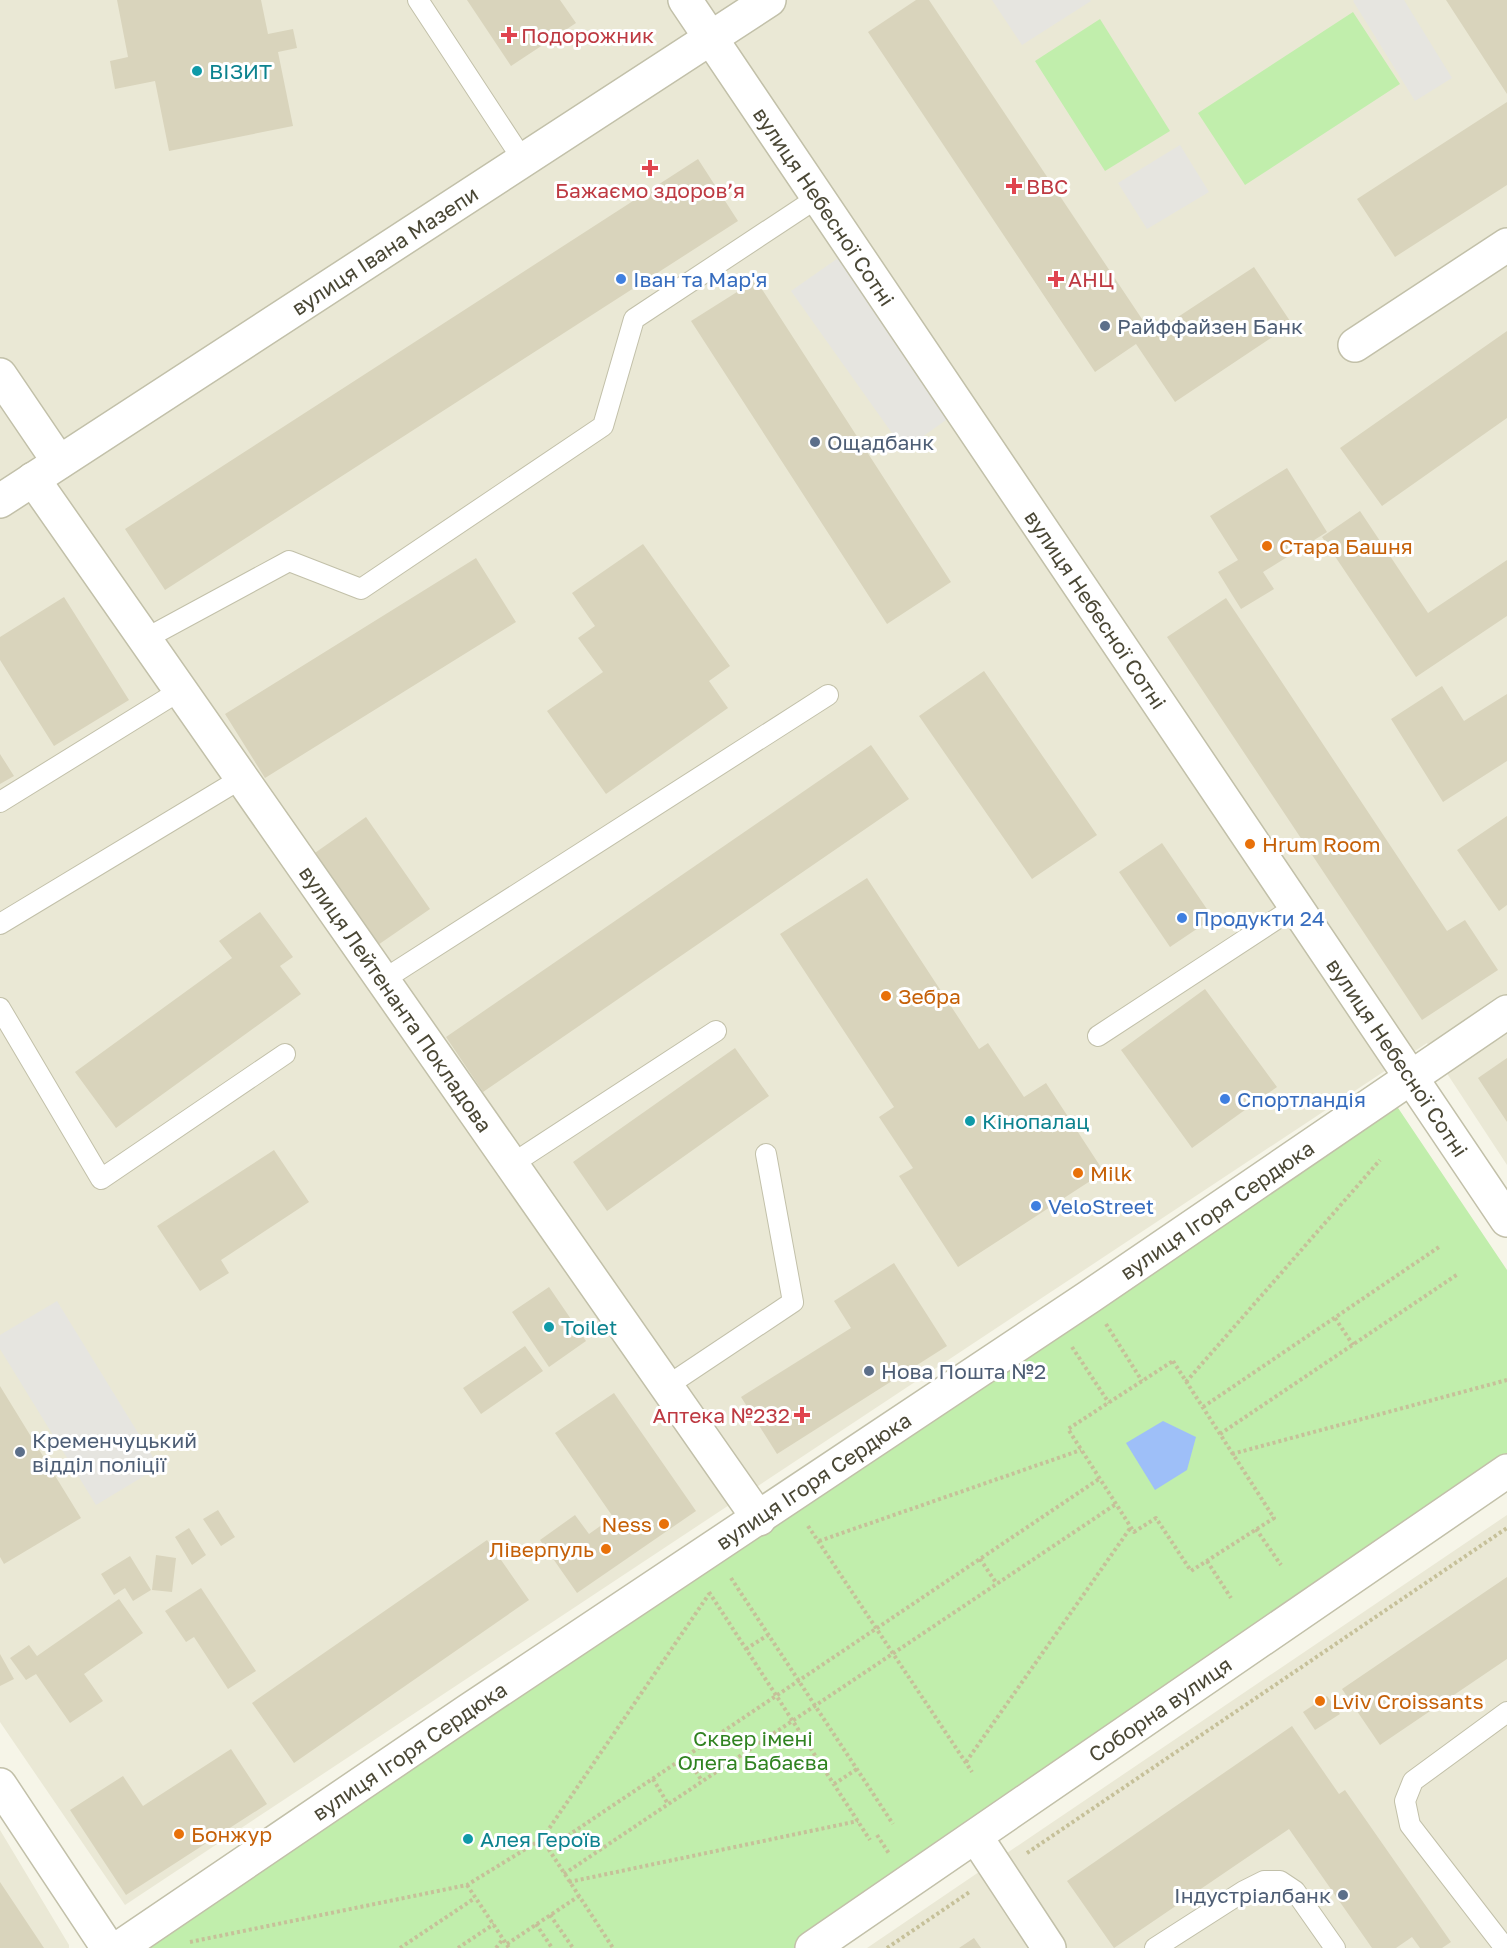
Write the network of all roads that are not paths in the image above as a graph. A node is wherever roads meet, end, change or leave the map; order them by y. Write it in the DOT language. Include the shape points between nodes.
graph roads {
  1 [pos="418,0"];
  2 [pos="685,0"];
  3 [pos="769,0"];
  4 [pos="710,39"];
  5 [pos="523,160"];
  6 [pos="817,198"];
  7 [pos="1507,245"];
  8 [pos="1355,345"];
  9 [pos="0,375"];
  10 [pos="46,471"];
  11 [pos="0,501"];
  12 [pos="145,639"];
  13 [pos="181,690"];
  14 [pos="828,695"];
  15 [pos="242,778"];
  16 [pos="0,802"];
  17 [pos="1295,907"];
  18 [pos="0,924"];
  19 [pos="383,980"];
  20 [pos="0,1008"];
  21 [pos="1507,1012"];
  22 [pos="716,1031"];
  23 [pos="1098,1036"];
  24 [pos="285,1054"];
  25 [pos="1410,1078"];
  26 [pos="766,1154"];
  27 [pos="512,1164"];
  28 [pos="1507,1220"];
  29 [pos="667,1386"];
  30 [pos="1507,1471"];
  31 [pos="759,1519"];
  32 [pos="1507,1712"];
  33 [pos="0,1785"];
  34 [pos="976,1837"];
  35 [pos="108,1948"];
  36 [pos="118,1948"];
  37 [pos="812,1948"];
  38 [pos="1049,1948"];
  39 [pos="1155,1948"];
  40 [pos="1335,1948"];
  41 [pos="1505,1948"];
  1 -- 5 [label="lane"];
  2 -- 4 [label="street, вулиця Небесної Сотні"];
  3 -- 4 [label="street, вулиця Івана Мазепи"];
  4 -- 5 [label="street, вулиця Івана Мазепи"];
  4 -- 6 [label="street, вулиця Небесної Сотні"];
  5 -- 10 [label="street, вулиця Івана Мазепи"];
  6 -- 12 [label="lane" via="634,319 603,426 361,589 288,561"];
  6 -- 17 [label="street, вулиця Небесної Сотні"];
  7 -- 8 [label="street"];
  9 -- 10 [label="street, вулиця Лейтенанта Покладова"];
  10 -- 11 [label="street, вулиця Івана Мазепи"];
  10 -- 12 [label="street, вулиця Лейтенанта Покладова"];
  12 -- 13 [label="street, вулиця Лейтенанта Покладова"];
  13 -- 15 [label="street, вулиця Лейтенанта Покладова"];
  13 -- 16 [label="lane"];
  14 -- 19 [label="lane"];
  15 -- 18 [label="lane"];
  15 -- 19 [label="street, вулиця Лейтенанта Покладова"];
  17 -- 23 [label="lane"];
  17 -- 25 [label="street, вулиця Небесної Сотні"];
  19 -- 27 [label="street, вулиця Лейтенанта Покладова"];
  20 -- 24 [label="lane" via="101,1179"];
  21 -- 25 [label="street, вулиця Ігоря Сердюка"];
  22 -- 27 [label="lane"];
  25 -- 28 [label="street, вулиця Небесної Сотні"];
  25 -- 31 [label="street, вулиця Ігоря Сердюка"];
  26 -- 29 [label="lane" via="793,1302"];
  27 -- 29 [label="street, вулиця Лейтенанта Покладова"];
  29 -- 31 [label="street, вулиця Лейтенанта Покладова"];
  30 -- 34 [label="street, Соборна вулиця"];
  31 -- 36 [label="street, вулиця Ігоря Сердюка"];
  32 -- 41 [label="lane" via="1413,1781 1405,1801 1410,1825"];
  33 -- 35 [label="street"];
  34 -- 37 [label="street, Соборна вулиця"];
  34 -- 38 [label="street"];
  39 -- 40 [label="lane" via="1264,1881 1281,1881 1295,1891"];
}
